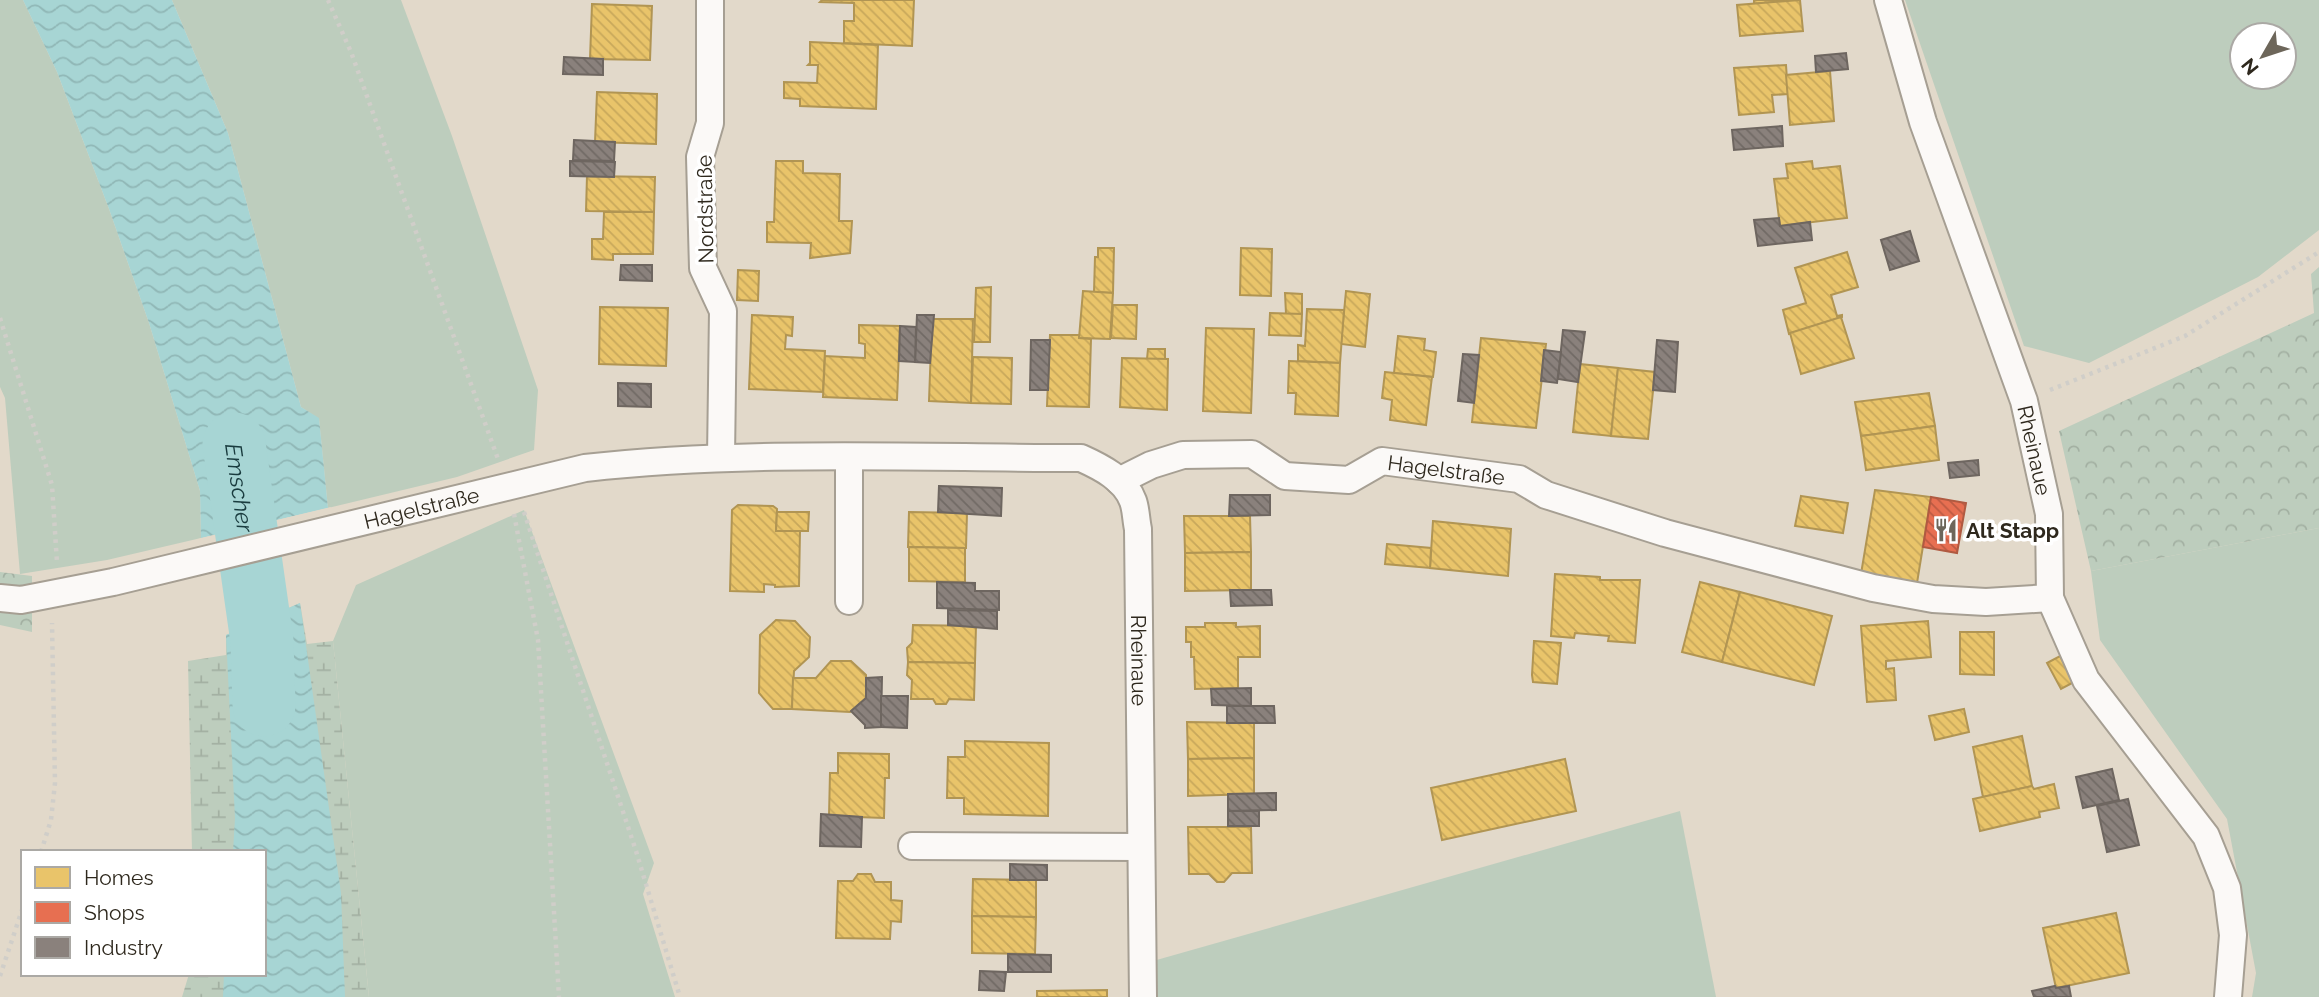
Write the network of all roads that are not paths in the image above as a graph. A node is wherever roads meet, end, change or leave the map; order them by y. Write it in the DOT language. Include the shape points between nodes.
graph roads {
  1 [pos="710,0"];
  2 [pos="1888,0"];
  3 [pos="721,457"];
  4 [pos="849,457"];
  5 [pos="1119,481"];
  6 [pos="0,598"];
  7 [pos="2050,598"];
  8 [pos="849,601"];
  9 [pos="912,846"];
  10 [pos="1141,847"];
  11 [pos="1143,997"];
  12 [pos="2228,997"];
  1 -- 3 [label="street, Nordstraße" via="710,123 700,157 703,268 723,311"];
  2 -- 7 [label="street, Rheinaue" via="1923,121 2024,401 2049,514"];
  3 -- 4 [label="street, Hagelstraße"];
  3 -- 6 [label="street, Hagelstraße" via="585,468 113,582 21,600"];
  4 -- 5 [label="street, Hagelstraße" via="1081,458"];
  4 -- 8 [label="street"];
  5 -- 7 [label="street, Hagelstraße" via="1183,455 1252,454 1285,476 1349,480 1382,461 1519,479 1546,495 1665,533 1873,588 1933,599 1986,602"];
  5 -- 10 [label="street, Rheinaue" via="1133,500 1138,529"];
  7 -- 12 [label="street, Rheinaue" via="2086,680 2206,836 2227,888 2233,935"];
  9 -- 10 [label="street"];
  10 -- 11 [label="street, Rheinaue"];
}
